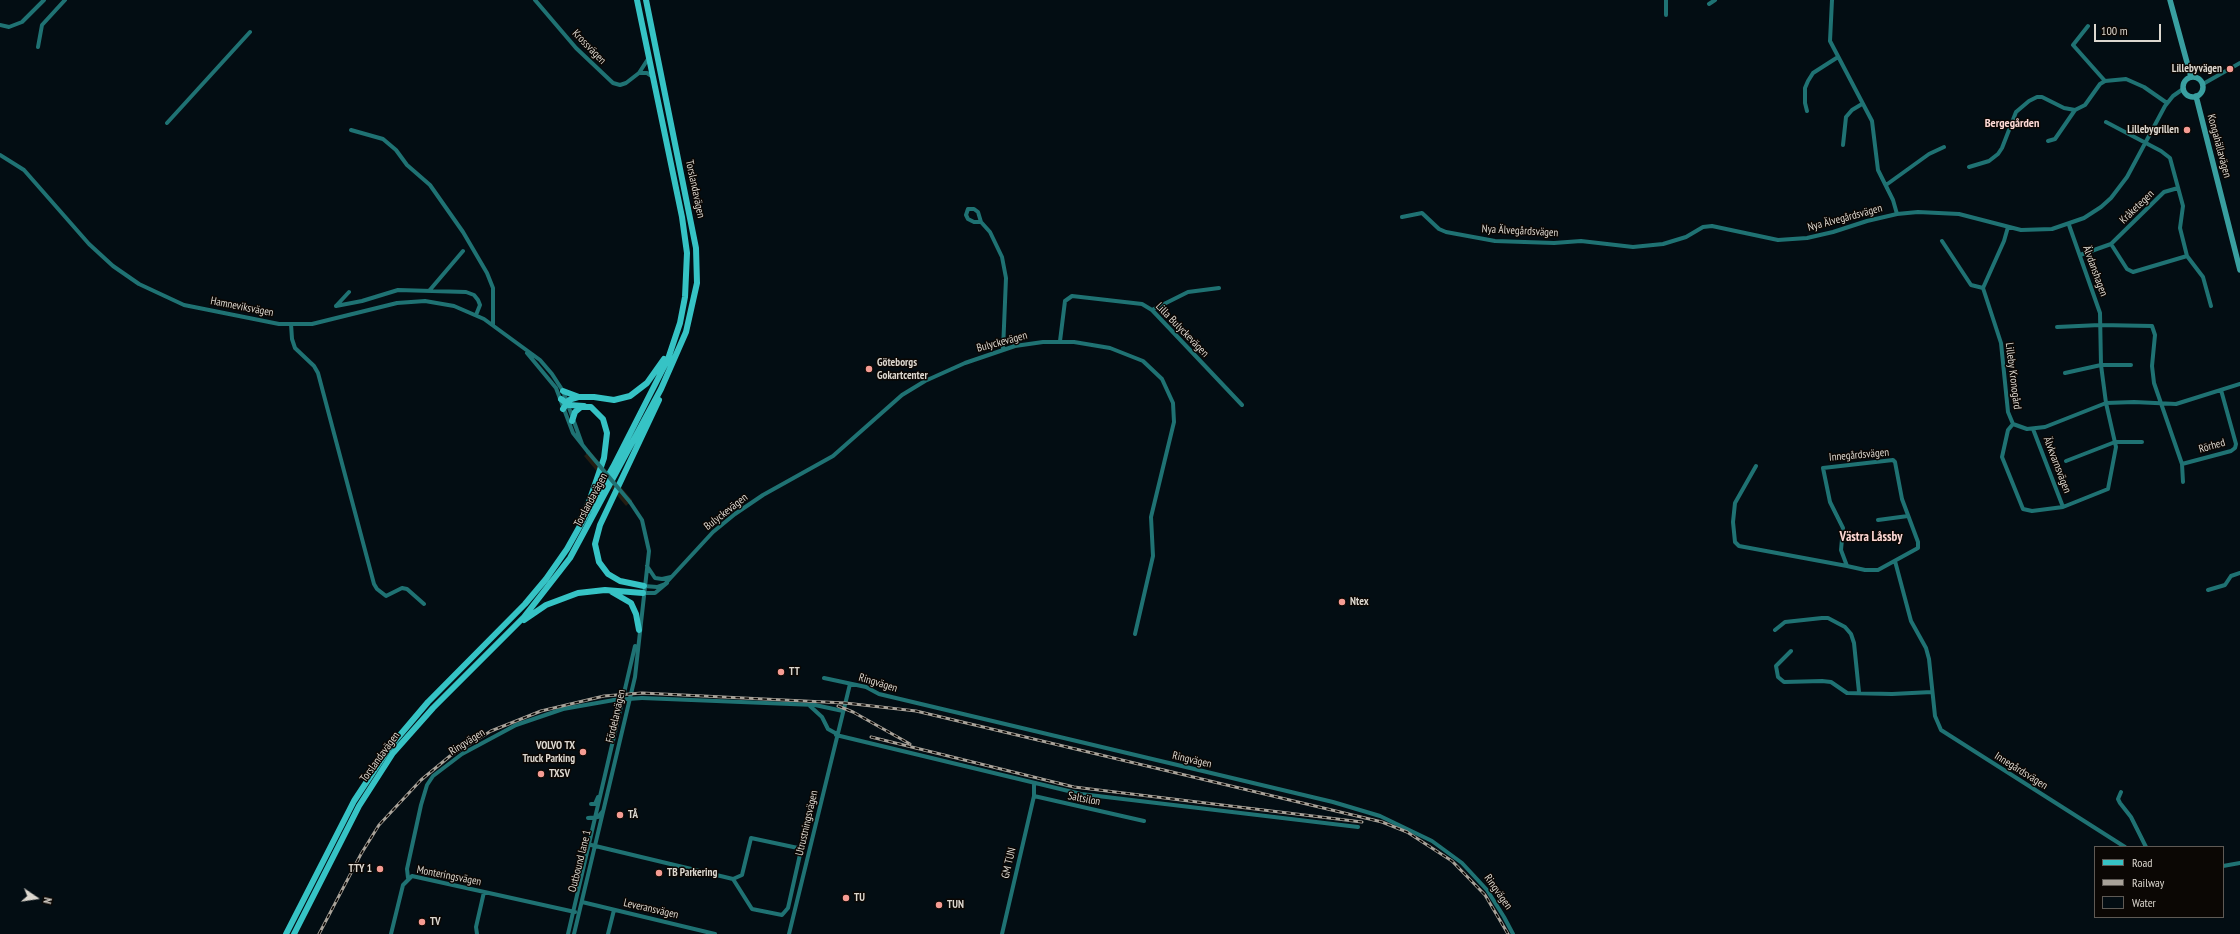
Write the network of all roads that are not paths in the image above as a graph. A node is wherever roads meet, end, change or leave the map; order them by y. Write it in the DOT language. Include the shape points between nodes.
graph roads {
  1 [pos="44,0"];
  2 [pos="65,0"];
  3 [pos="534,0"];
  4 [pos="637,0"];
  5 [pos="646,0"];
  6 [pos="1666,0"];
  7 [pos="1715,0"];
  8 [pos="1832,0"];
  9 [pos="2170,0"];
  10 [pos="1709,4"];
  11 [pos="1666,15"];
  12 [pos="0,25"];
  13 [pos="2088,26"];
  14 [pos="250,32"];
  15 [pos="38,47"];
  16 [pos="649,57"];
  17 [pos="1838,57"];
  18 [pos="2240,63"];
  19 [pos="639,73"];
  20 [pos="2191,76"];
  21 [pos="653,78"];
  22 [pos="2106,81"];
  23 [pos="2203,84"];
  24 [pos="2183,89"];
  25 [pos="2196,96"];
  26 [pos="2167,103"];
  27 [pos="1862,104"];
  28 [pos="2075,110"];
  29 [pos="1808,111"];
  30 [pos="2106,122"];
  31 [pos="167,123"];
  32 [pos="351,130"];
  33 [pos="2048,141"];
  34 [pos="2145,143"];
  35 [pos="1843,145"];
  36 [pos="1944,147"];
  37 [pos="0,155"];
  38 [pos="1969,167"];
  39 [pos="1886,185"];
  40 [pos="2178,188"];
  41 [pos="1897,214"];
  42 [pos="1402,217"];
  43 [pos="981,222"];
  44 [pos="2069,225"];
  45 [pos="2008,227"];
  46 [pos="1942,241"];
  47 [pos="2111,244"];
  48 [pos="463,251"];
  49 [pos="2080,255"];
  50 [pos="2187,256"];
  51 [pos="2240,270"];
  52 [pos="1219,288"];
  53 [pos="1984,288"];
  54 [pos="429,291"];
  55 [pos="349,292"];
  56 [pos="2211,306"];
  57 [pos="1152,310"];
  58 [pos="476,315"];
  59 [pos="291,324"];
  60 [pos="493,325"];
  61 [pos="2100,325"];
  62 [pos="2057,327"];
  63 [pos="686,332"];
  64 [pos="674,341"];
  65 [pos="1060,341"];
  66 [pos="522,347"];
  67 [pos="1003,350"];
  68 [pos="2101,365"];
  69 [pos="2131,365"];
  70 [pos="2065,373"];
  71 [pos="2240,384"];
  72 [pos="2221,390"];
  73 [pos="563,391"];
  74 [pos="579,397"];
  75 [pos="561,398"];
  76 [pos="567,403"];
  77 [pos="2106,403"];
  78 [pos="2163,404"];
  79 [pos="1242,405"];
  80 [pos="584,406"];
  81 [pos="563,409"];
  82 [pos="572,420"];
  83 [pos="2013,424"];
  84 [pos="2033,429"];
  85 [pos="2115,442"];
  86 [pos="2142,442"];
  87 [pos="582,444"];
  88 [pos="2066,461"];
  89 [pos="2182,464"];
  90 [pos="1756,466"];
  91 [pos="2183,482"];
  92 [pos="2063,507"];
  93 [pos="1908,516"];
  94 [pos="1878,520"];
  95 [pos="1895,561"];
  96 [pos="647,566"];
  97 [pos="1847,566"];
  98 [pos="2240,573"];
  99 [pos="670,578"];
  100 [pos="644,586"];
  101 [pos="605,590"];
  102 [pos="2208,590"];
  103 [pos="644,593"];
  104 [pos="424,604"];
  105 [pos="520,609"];
  106 [pos="639,630"];
  107 [pos="1775,630"];
  108 [pos="1134,634"];
  109 [pos="504,637"];
  110 [pos="1791,651"];
  111 [pos="824,678"];
  112 [pos="850,684"];
  113 [pos="1859,692"];
  114 [pos="1932,692"];
  115 [pos="810,706"];
  116 [pos="843,711"];
  117 [pos="841,717"];
  118 [pos="837,735"];
  119 [pos="1034,783"];
  120 [pos="603,788"];
  121 [pos="2121,792"];
  122 [pos="1034,796"];
  123 [pos="591,804"];
  124 [pos="605,805"];
  125 [pos="601,814"];
  126 [pos="596,818"];
  127 [pos="1144,821"];
  128 [pos="593,826"];
  129 [pos="1358,827"];
  130 [pos="591,845"];
  131 [pos="2123,846"];
  132 [pos="2146,846"];
  133 [pos="2240,863"];
  134 [pos="2224,866"];
  135 [pos="408,878"];
  136 [pos="733,879"];
  137 [pos="484,892"];
  138 [pos="582,902"];
  139 [pos="614,910"];
  140 [pos="575,912"];
  141 [pos="286,934"];
  142 [pos="294,934"];
  143 [pos="391,934"];
  144 [pos="477,934"];
  145 [pos="568,934"];
  146 [pos="574,934"];
  147 [pos="608,934"];
  148 [pos="715,934"];
  149 [pos="789,934"];
  150 [pos="1002,934"];
  151 [pos="1513,934"];
  1 -- 12 [label="street" via="22,22 9,27"];
  2 -- 15 [label="street" via="42,25"];
  3 -- 19 [label="street, Krossvägen" via="576,48 612,82 624,84"];
  4 -- 16 [label="main road, Torslandavägen"];
  5 -- 63 [label="main road, Torslandavägen" via="696,248 697,283"];
  6 -- 11 [label="street"];
  7 -- 10 [label="street"];
  8 -- 17 [label="street" via="1829,35"];
  9 -- 20 [label="street"];
  13 -- 22 [label="street" via="2073,45"];
  14 -- 31 [label="street"];
  16 -- 19 [label="street, Krossvägen"];
  16 -- 21 [label="main road, Torslandavägen"];
  17 -- 27 [label="street"];
  17 -- 29 [label="street" via="1813,73 1808,81 1804,103"];
  18 -- 23 [label="street"];
  19 -- 21 [label="street" via="647,73"];
  20 -- 23 [label="street" via="2198,78"];
  20 -- 24 [label="street" via="2185,80"];
  21 -- 64 [label="main road, Torslandavägen" via="687,253 685,297"];
  22 -- 26 [label="street" via="2126,79 2144,87"];
  22 -- 28 [label="street"];
  23 -- 25 [label="street" via="2202,91"];
  24 -- 25 [label="street" via="2188,96"];
  24 -- 26 [label="street, Nya Älvegårdsvägen"];
  25 -- 51 [label="street, Kongahällavägen"];
  26 -- 34 [label="street, Nya Älvegårdsvägen"];
  27 -- 35 [label="street" via="1846,117"];
  27 -- 39 [label="street" via="1872,122 1878,170"];
  28 -- 33 [label="street" via="2054,139"];
  28 -- 38 [label="street" via="2064,108 2042,97 2029,100 2016,112 1998,154 1989,161"];
  30 -- 34 [label="street"];
  32 -- 60 [label="street" via="383,139 430,185 463,232 487,273 493,288"];
  34 -- 40 [label="street" via="2170,158"];
  34 -- 44 [label="street, Nya Älvegårdsvägen" via="2127,177 2112,198 2096,211"];
  36 -- 39 [label="street" via="1929,154"];
  37 -- 59 [label="street, Hamneviksvägen" via="24,170 89,244 113,266 139,284 184,305 279,324"];
  39 -- 41 [label="street"];
  40 -- 47 [label="street, Kråketegen" via="2164,192"];
  40 -- 50 [label="street" via="2183,206 2180,228"];
  41 -- 42 [label="street, Nya Älvegårdsvägen" via="1822,235 1792,240 1773,239 1719,226 1707,226 1676,240 1642,247 1581,241 1554,244 1495,241 1438,229 1422,213"];
  41 -- 45 [label="street, Nya Älvegårdsvägen" via="1959,214"];
  43 -- 67 [label="street" via="990,232 1002,257 1006,278"];
  44 -- 45 [label="street, Nya Älvegårdsvägen" via="2046,230"];
  44 -- 49 [label="street, Älvdanshagen"];
  45 -- 53 [label="street"];
  46 -- 53 [label="street" via="1971,285"];
  47 -- 49 [label="street, Kråketegen"];
  47 -- 50 [label="street" via="2127,269 2133,272"];
  48 -- 54 [label="street"];
  49 -- 61 [label="street, Älvdanshagen" via="2096,298"];
  50 -- 56 [label="street" via="2203,278"];
  52 -- 57 [label="street" via="1188,292"];
  53 -- 83 [label="street, Lilleby Kronogård" via="2000,343 2008,412"];
  54 -- 55 [label="street" via="398,290 336,306"];
  54 -- 58 [label="street" via="466,292 474,295 479,302"];
  57 -- 65 [label="street, Lilla Bulyckevägen" via="1142,304 1072,296 1065,301"];
  57 -- 79 [label="street, Lilla Bulyckevägen"];
  58 -- 59 [label="street, Hamneviksvägen" via="441,304 412,302 397,303 312,324"];
  58 -- 60 [label="street, Hamneviksvägen"];
  59 -- 104 [label="street" via="295,348 318,373 376,589 386,596 402,588 407,589"];
  60 -- 66 [label="street, Hamneviksvägen"];
  61 -- 62 [label="street"];
  61 -- 68 [label="street, Älvdanshagen"];
  61 -- 78 [label="street" via="2152,326 2155,335 2152,367 2154,383"];
  63 -- 100 [label="main road" via="683,348 672,374 600,525 596,539 597,557 608,574 624,583"];
  63 -- 109 [label="main road, Torslandavägen" via="661,388 576,547 546,590"];
  64 -- 74 [label="main road" via="652,378 630,396 614,400"];
  64 -- 105 [label="main road, Torslandavägen" via="662,371 577,533 546,579"];
  65 -- 67 [label="street, Bulyckevägen" via="1032,343"];
  65 -- 108 [label="street, Bulyckevägen" via="1095,345 1136,358 1150,366 1162,379 1173,403 1174,422 1151,517 1153,556"];
  66 -- 73 [label="street, Hamneviksvägen" via="547,367"];
  66 -- 75 [label="street, Hamneviksvägen" via="544,371"];
  67 -- 99 [label="street, Bulyckevägen" via="953,368 902,395 833,456 735,514 710,535"];
  68 -- 69 [label="street"];
  68 -- 70 [label="street"];
  68 -- 77 [label="street, Älvdanshagen"];
  71 -- 72 [label="street, Lilleby Kronogård"];
  72 -- 78 [label="street, Lilleby Kronogård" via="2176,404"];
  72 -- 89 [label="street, Rörhed" via="2235,448"];
  73 -- 74 [label="main road"];
  73 -- 76 [label="street, Hamneviksvägen"];
  74 -- 76 [label="main road"];
  75 -- 76 [label="main road"];
  75 -- 81 [label="street, Hamneviksvägen"];
  76 -- 80 [label="main road"];
  76 -- 81 [label="main road"];
  76 -- 82 [label="street, Hamneviksvägen"];
  77 -- 78 [label="street, Lilleby Kronogård"];
  77 -- 84 [label="street, Lilleby Kronogård" via="2050,426"];
  77 -- 85 [label="street, Älvdanshagen"];
  78 -- 89 [label="street"];
  80 -- 82 [label="main road"];
  80 -- 105 [label="main road" via="595,409 603,419 607,437 604,458 589,502 578,524"];
  81 -- 87 [label="street, Hamneviksvägen" via="573,433"];
  82 -- 87 [label="street, Hamneviksvägen"];
  83 -- 84 [label="street, Lilleby Kronogård"];
  83 -- 92 [label="street" via="2008,430 2002,457 2021,506 2028,511"];
  84 -- 92 [label="street, Älvkvarnsvägen"];
  85 -- 86 [label="street"];
  85 -- 88 [label="street"];
  85 -- 92 [label="street, Älvdanshagen" via="2108,489"];
  87 -- 96 [label="street, Hamneviksvägen, bridge" via="630,502 645,528"];
  89 -- 91 [label="street"];
  90 -- 97 [label="street, Innegårdsvägen" via="1735,503 1735,542 1739,546"];
  93 -- 94 [label="street"];
  93 -- 95 [label="street, Innegårdsvägen" via="1918,548"];
  93 -- 97 [label="street, Innegårdsvägen" via="1893,460 1826,466 1823,471 1826,489 1843,528 1841,550"];
  95 -- 97 [label="street, Innegårdsvägen" via="1870,571"];
  95 -- 114 [label="street, Innegårdsvägen" via="1910,620 1927,653"];
  96 -- 99 [label="street" via="655,578"];
  96 -- 100 [label="street, Hamneviksvägen"];
  98 -- 102 [label="street" via="2231,576 2225,585"];
  99 -- 100 [label="street, Bulyckevägen" via="659,586"];
  99 -- 103 [label="street, Bulyckevägen" via="660,591 653,594"];
  100 -- 103 [label="street, Hamneviksvägen"];
  101 -- 103 [label="main road"];
  101 -- 106 [label="main road" via="622,596 631,603"];
  101 -- 109 [label="main road" via="578,593 546,605"];
  103 -- 106 [label="street, Fördelarvägen"];
  105 -- 141 [label="main road, Torslandavägen" via="428,702 376,765 354,801"];
  106 -- 120 [label="street, Fördelarvägen"];
  106 -- 124 [label="street, Fördelarvägen" via="635,677"];
  107 -- 113 [label="street" via="1785,622 1822,618 1828,618 1845,627 1854,643"];
  109 -- 142 [label="main road, Torslandavägen" via="433,708 393,753 359,806"];
  110 -- 113 [label="street" via="1776,666 1781,680 1788,683 1831,682 1844,692"];
  111 -- 112 [label="street"];
  112 -- 116 [label="street, Ringvägen"];
  112 -- 151 [label="street, Ringvägen" via="866,687 879,694 1333,802 1380,816 1432,840 1462,863 1487,890"];
  113 -- 114 [label="street"];
  114 -- 131 [label="street, Innegårdsvägen" via="1936,720 1944,732"];
  115 -- 116 [label="street"];
  115 -- 118 [label="street" via="822,717 828,729"];
  115 -- 135 [label="street, Ringvägen, bridge" via="642,698 563,709 516,725 462,754 433,776 427,785 421,805 408,865"];
  116 -- 117 [label="street, Ringvägen"];
  117 -- 118 [label="street, Utrustningsvägen"];
  118 -- 119 [label="street"];
  118 -- 149 [label="street, Utrustningsvägen"];
  119 -- 122 [label="street"];
  119 -- 129 [label="street" via="1081,794"];
  120 -- 123 [label="street, Fördelarvägen" via="597,801"];
  120 -- 126 [label="street, Fördelarvägen"];
  121 -- 132 [label="street" via="2118,799 2131,817"];
  122 -- 127 [label="street, Saltsilon"];
  122 -- 150 [label="street, GM TUN"];
  124 -- 125 [label="street, Fördelarvägen"];
  124 -- 130 [label="street, Fördelarvägen"];
  125 -- 126 [label="street, Fördelarvägen"];
  125 -- 130 [label="street, Outbound lane 1"];
  126 -- 128 [label="street, Fördelarvägen"];
  126 -- 128 [label="street" via="588,818"];
  128 -- 130 [label="street"];
  128 -- 130 [label="street, Fördelarvägen"];
  130 -- 136 [label="street"];
  130 -- 138 [label="street"];
  130 -- 140 [label="street"];
  133 -- 134 [label="street"];
  135 -- 137 [label="street, Monteringsvägen" via="419,876"];
  135 -- 143 [label="street, Monteringsvägen" via="403,885"];
  136 -- 136 [label="street" via="752,909 782,915 788,908 801,850 751,838 742,874"];
  137 -- 140 [label="street, Monteringsvägen"];
  137 -- 144 [label="street" via="476,927"];
  138 -- 139 [label="street, Leveransvägen"];
  138 -- 140 [label="street"];
  139 -- 147 [label="street"];
  139 -- 148 [label="street, Leveransvägen"];
  140 -- 145 [label="street"];
  140 -- 146 [label="street"];
}
